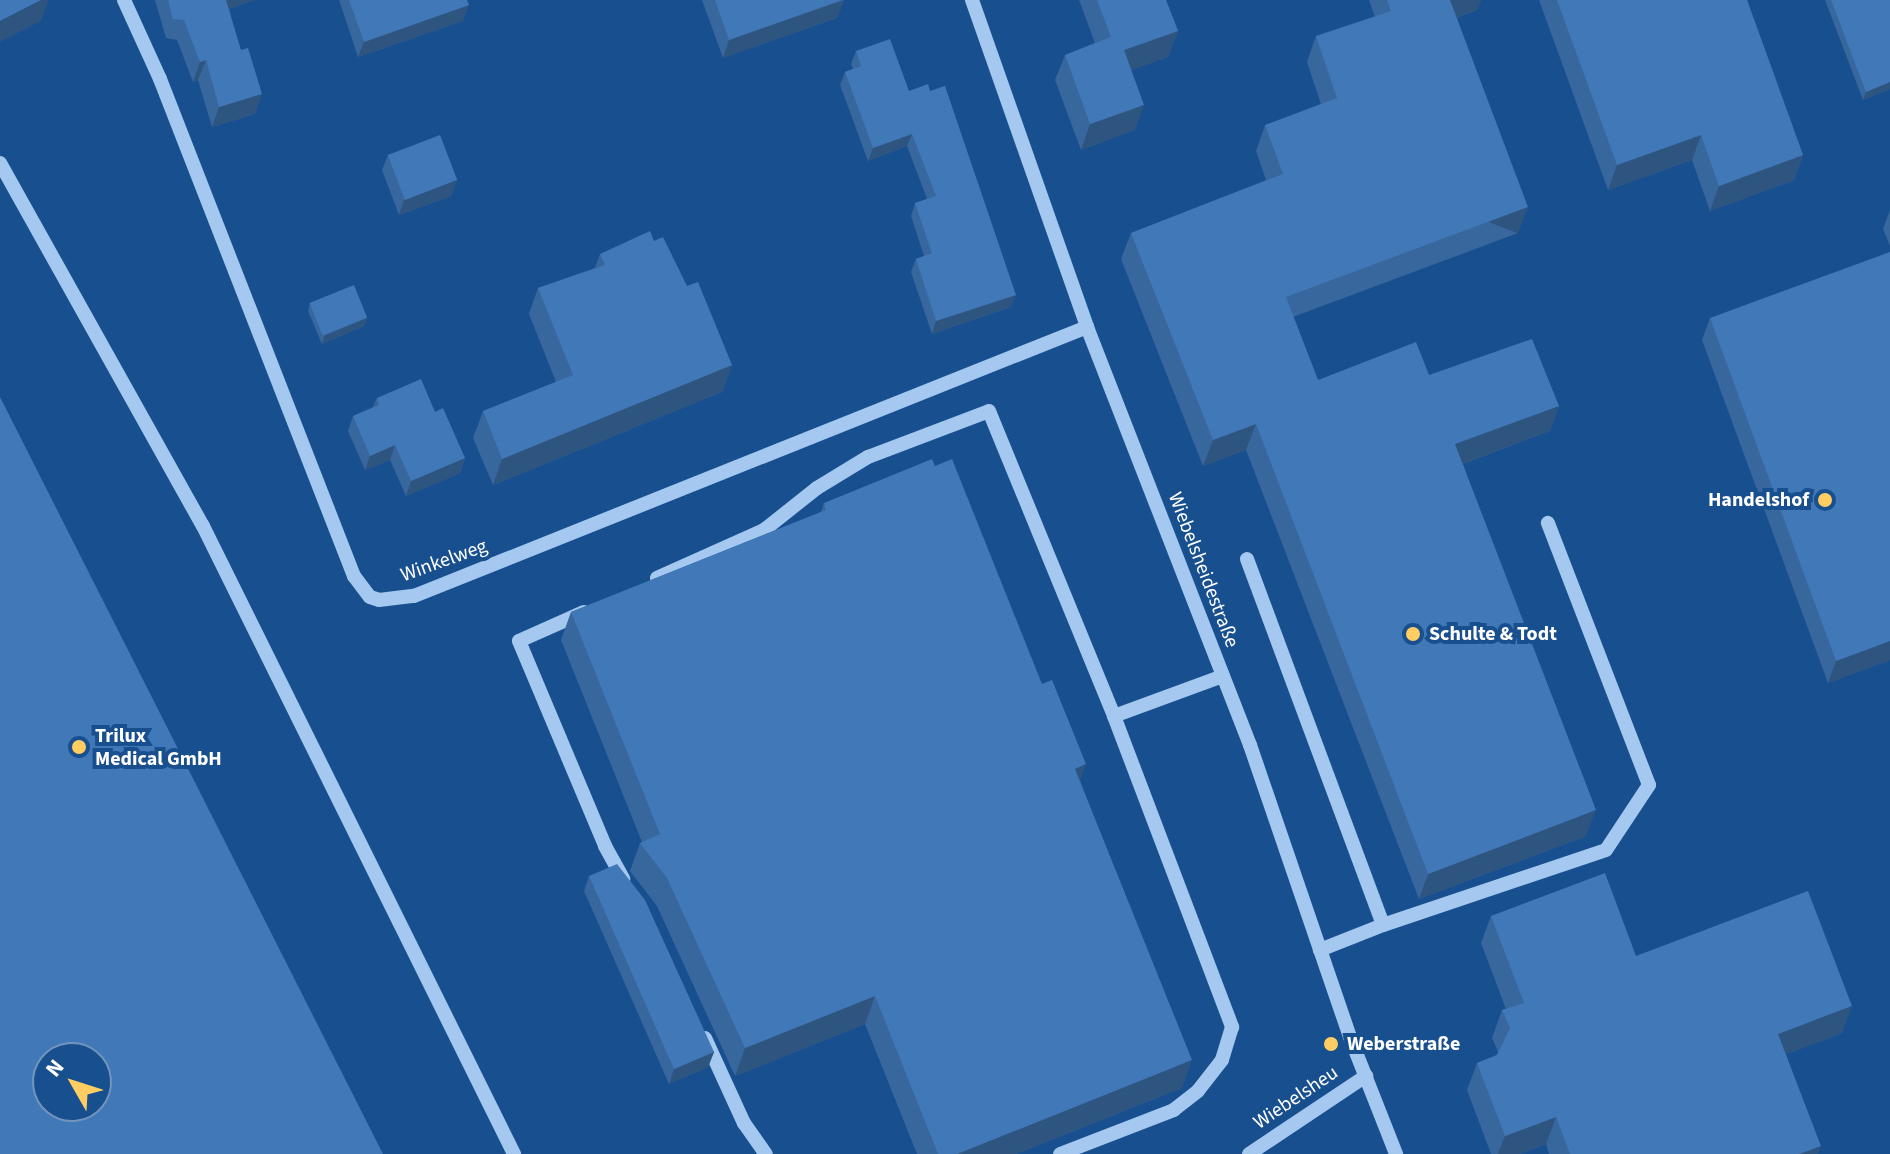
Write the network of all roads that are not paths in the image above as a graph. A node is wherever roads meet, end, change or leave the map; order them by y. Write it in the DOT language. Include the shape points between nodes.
graph roads {
  1 [pos="124,0"];
  2 [pos="972,0"];
  3 [pos="0,163"];
  4 [pos="1087,327"];
  5 [pos="1548,523"];
  6 [pos="1247,559"];
  7 [pos="649,582"];
  8 [pos="605,602"];
  9 [pos="1223,676"];
  10 [pos="1114,716"];
  11 [pos="633,892"];
  12 [pos="1383,925"];
  13 [pos="1320,950"];
  14 [pos="696,1020"];
  15 [pos="1366,1076"];
  16 [pos="514,1154"];
  17 [pos="766,1154"];
  18 [pos="1060,1154"];
  19 [pos="1249,1154"];
  20 [pos="1396,1154"];
  1 -- 4 [label="street, Winkelweg" via="160,79 354,576 370,597 414,596"];
  2 -- 4 [label="street, Wiebelsheidestraße"];
  3 -- 16 [label="street" via="203,526"];
  4 -- 9 [label="street, Wiebelsheidestraße"];
  5 -- 12 [label="street" via="1649,785 1606,850"];
  6 -- 12 [label="street"];
  7 -- 10 [label="street" via="764,530 868,457 989,411"];
  8 -- 11 [label="street" via="519,641 605,846"];
  9 -- 10 [label="street"];
  9 -- 13 [label="street, Wiebelsheidestraße"];
  10 -- 18 [label="street" via="1232,1027 1222,1060 1198,1091 1174,1110"];
  12 -- 13 [label="street"];
  13 -- 15 [label="street, Wiebelsheidestraße"];
  14 -- 17 [label="street" via="744,1123"];
  15 -- 19 [label="street, Wiebelsheu"];
  15 -- 20 [label="street, Wiebelsheidestraße"];
}
